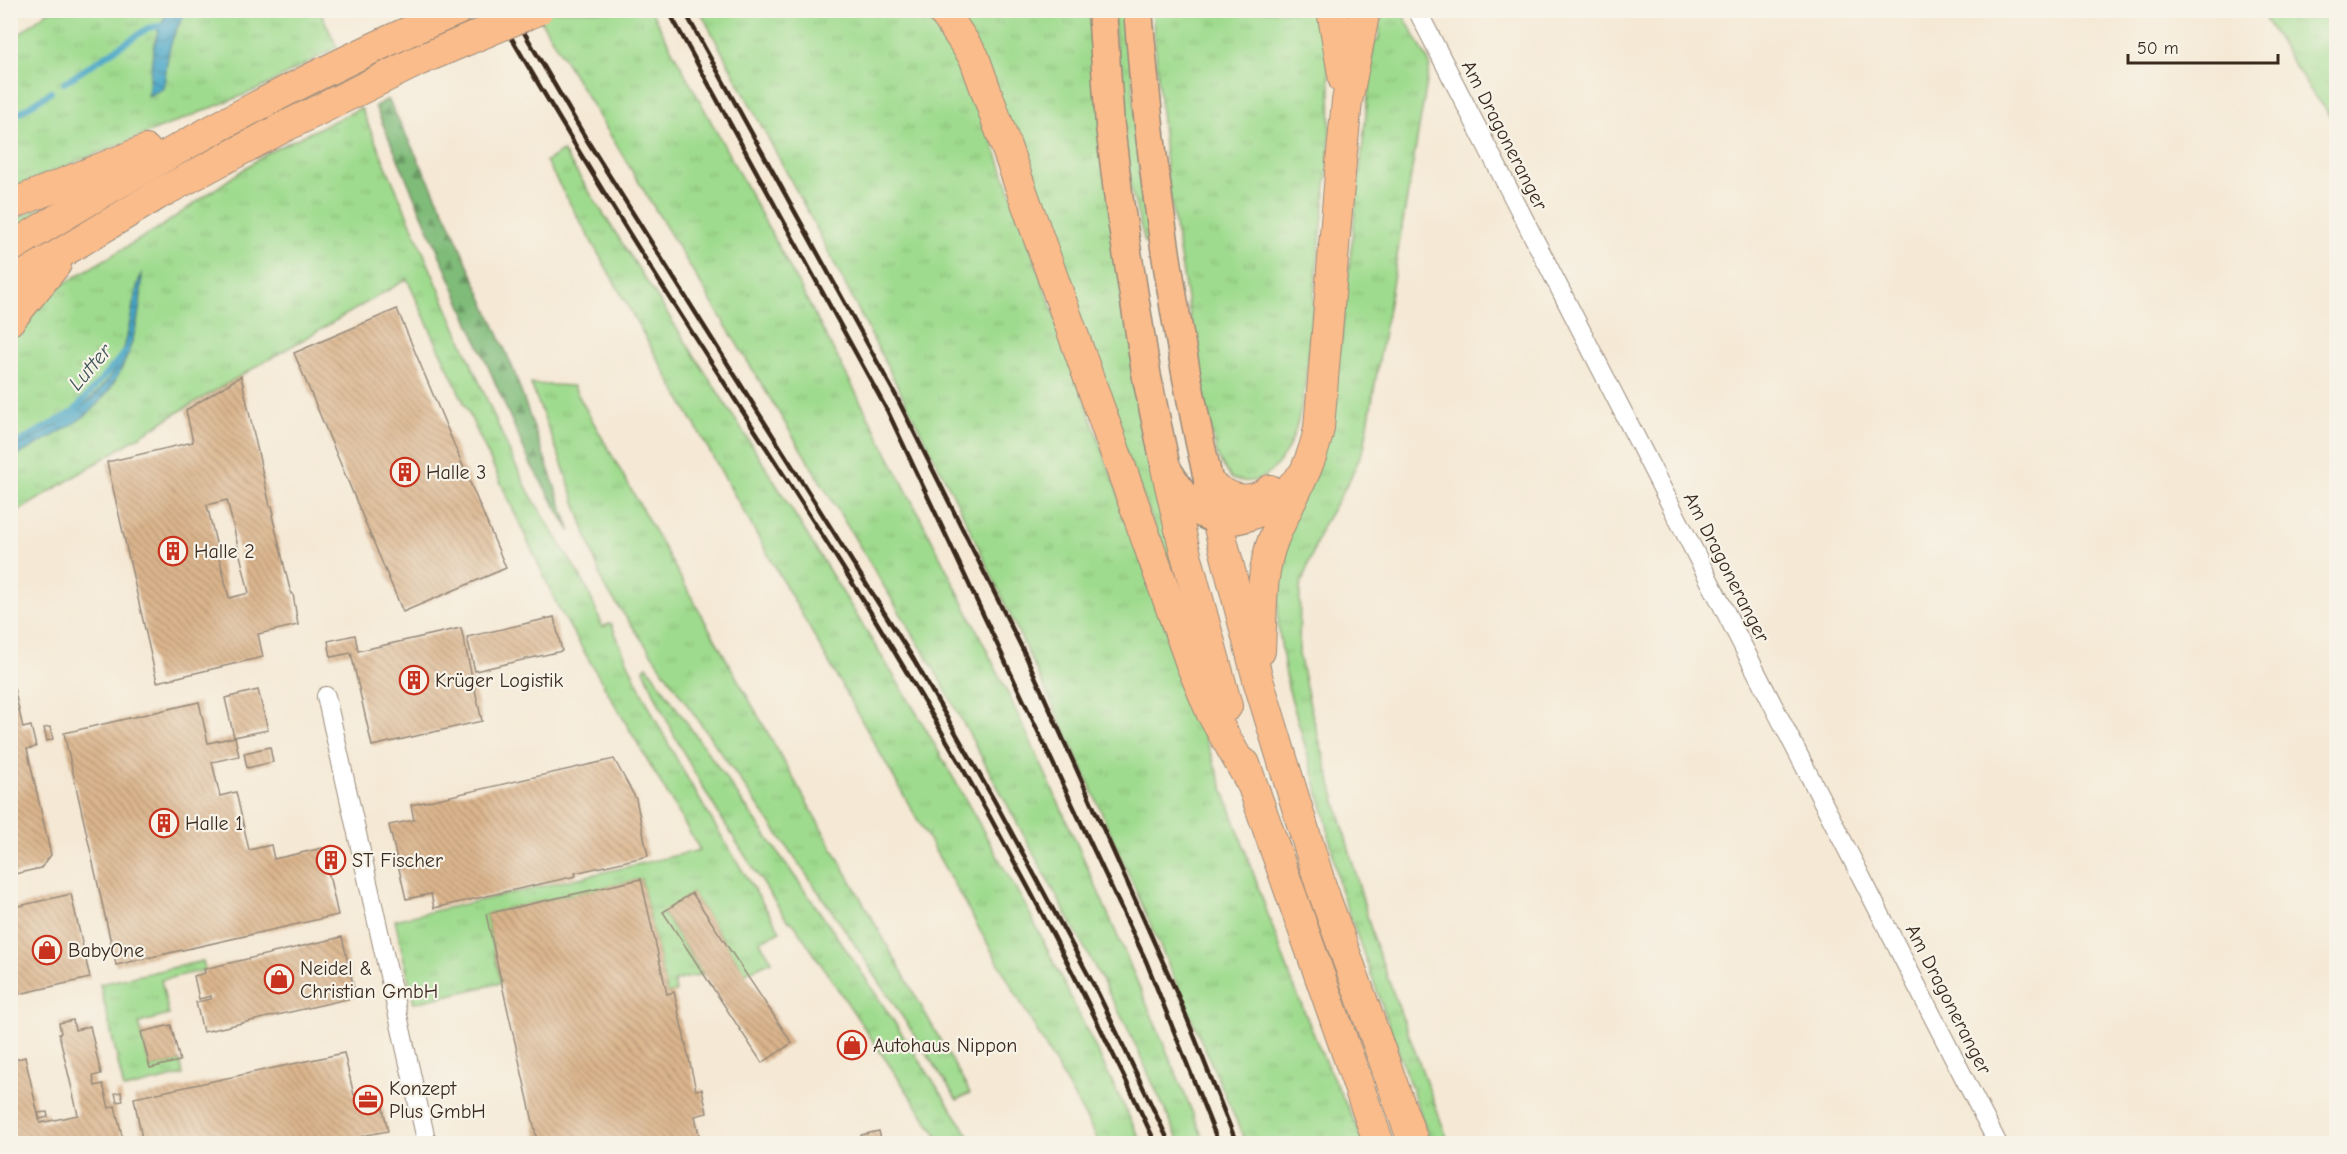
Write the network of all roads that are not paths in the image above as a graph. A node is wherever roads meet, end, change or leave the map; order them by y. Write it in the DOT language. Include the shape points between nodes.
graph roads {
  1 [pos="458,10"];
  2 [pos="538,10"];
  3 [pos="941,10"];
  4 [pos="1102,10"];
  5 [pos="1138,10"];
  6 [pos="1332,10"];
  7 [pos="1365,10"];
  8 [pos="1417,10"];
  9 [pos="1347,101"];
  10 [pos="212,130"];
  11 [pos="96,196"];
  12 [pos="10,205"];
  13 [pos="10,248"];
  14 [pos="70,248"];
  15 [pos="10,276"];
  16 [pos="10,284"];
  17 [pos="10,320"];
  18 [pos="1321,393"];
  19 [pos="1166,468"];
  20 [pos="1301,477"];
  21 [pos="1209,484"];
  22 [pos="1217,520"];
  23 [pos="1258,680"];
  24 [pos="326,696"];
  25 [pos="1250,781"];
  26 [pos="427,1143"];
  27 [pos="1379,1143"];
  28 [pos="1414,1143"];
  29 [pos="1998,1143"];
  1 -- 10 [label="highway"];
  2 -- 14 [label="highway, bridge" via="420,60 282,128 157,195"];
  3 -- 25 [label="highway" via="974,57 1191,664 1211,712"];
  4 -- 19 [label="main road" via="1119,201 1147,378"];
  5 -- 21 [label="main road" via="1163,248"];
  6 -- 9 [label="highway"];
  7 -- 9 [label="highway"];
  8 -- 29 [label="street, Am Dragoneranger"];
  9 -- 18 [label="highway"];
  10 -- 11 [label="highway"];
  10 -- 12 [label="highway" via="134,155"];
  11 -- 13 [label="highway"];
  11 -- 15 [label="highway"];
  14 -- 16 [label="highway"];
  14 -- 17 [label="highway"];
  18 -- 20 [label="highway" via="1318,436"];
  18 -- 21 [label="highway" via="1298,455 1269,491 1256,499 1244,500 1224,495"];
  19 -- 22 [label="main road" via="1190,505"];
  19 -- 25 [label="highway" via="1219,682"];
  20 -- 22 [label="highway" via="1276,502 1257,514"];
  20 -- 23 [label="highway" via="1269,554"];
  21 -- 22 [label="main road"];
  22 -- 23 [label="highway"];
  23 -- 28 [label="highway" via="1321,886"];
  24 -- 26 [label="street"];
  25 -- 27 [label="highway"];
}
